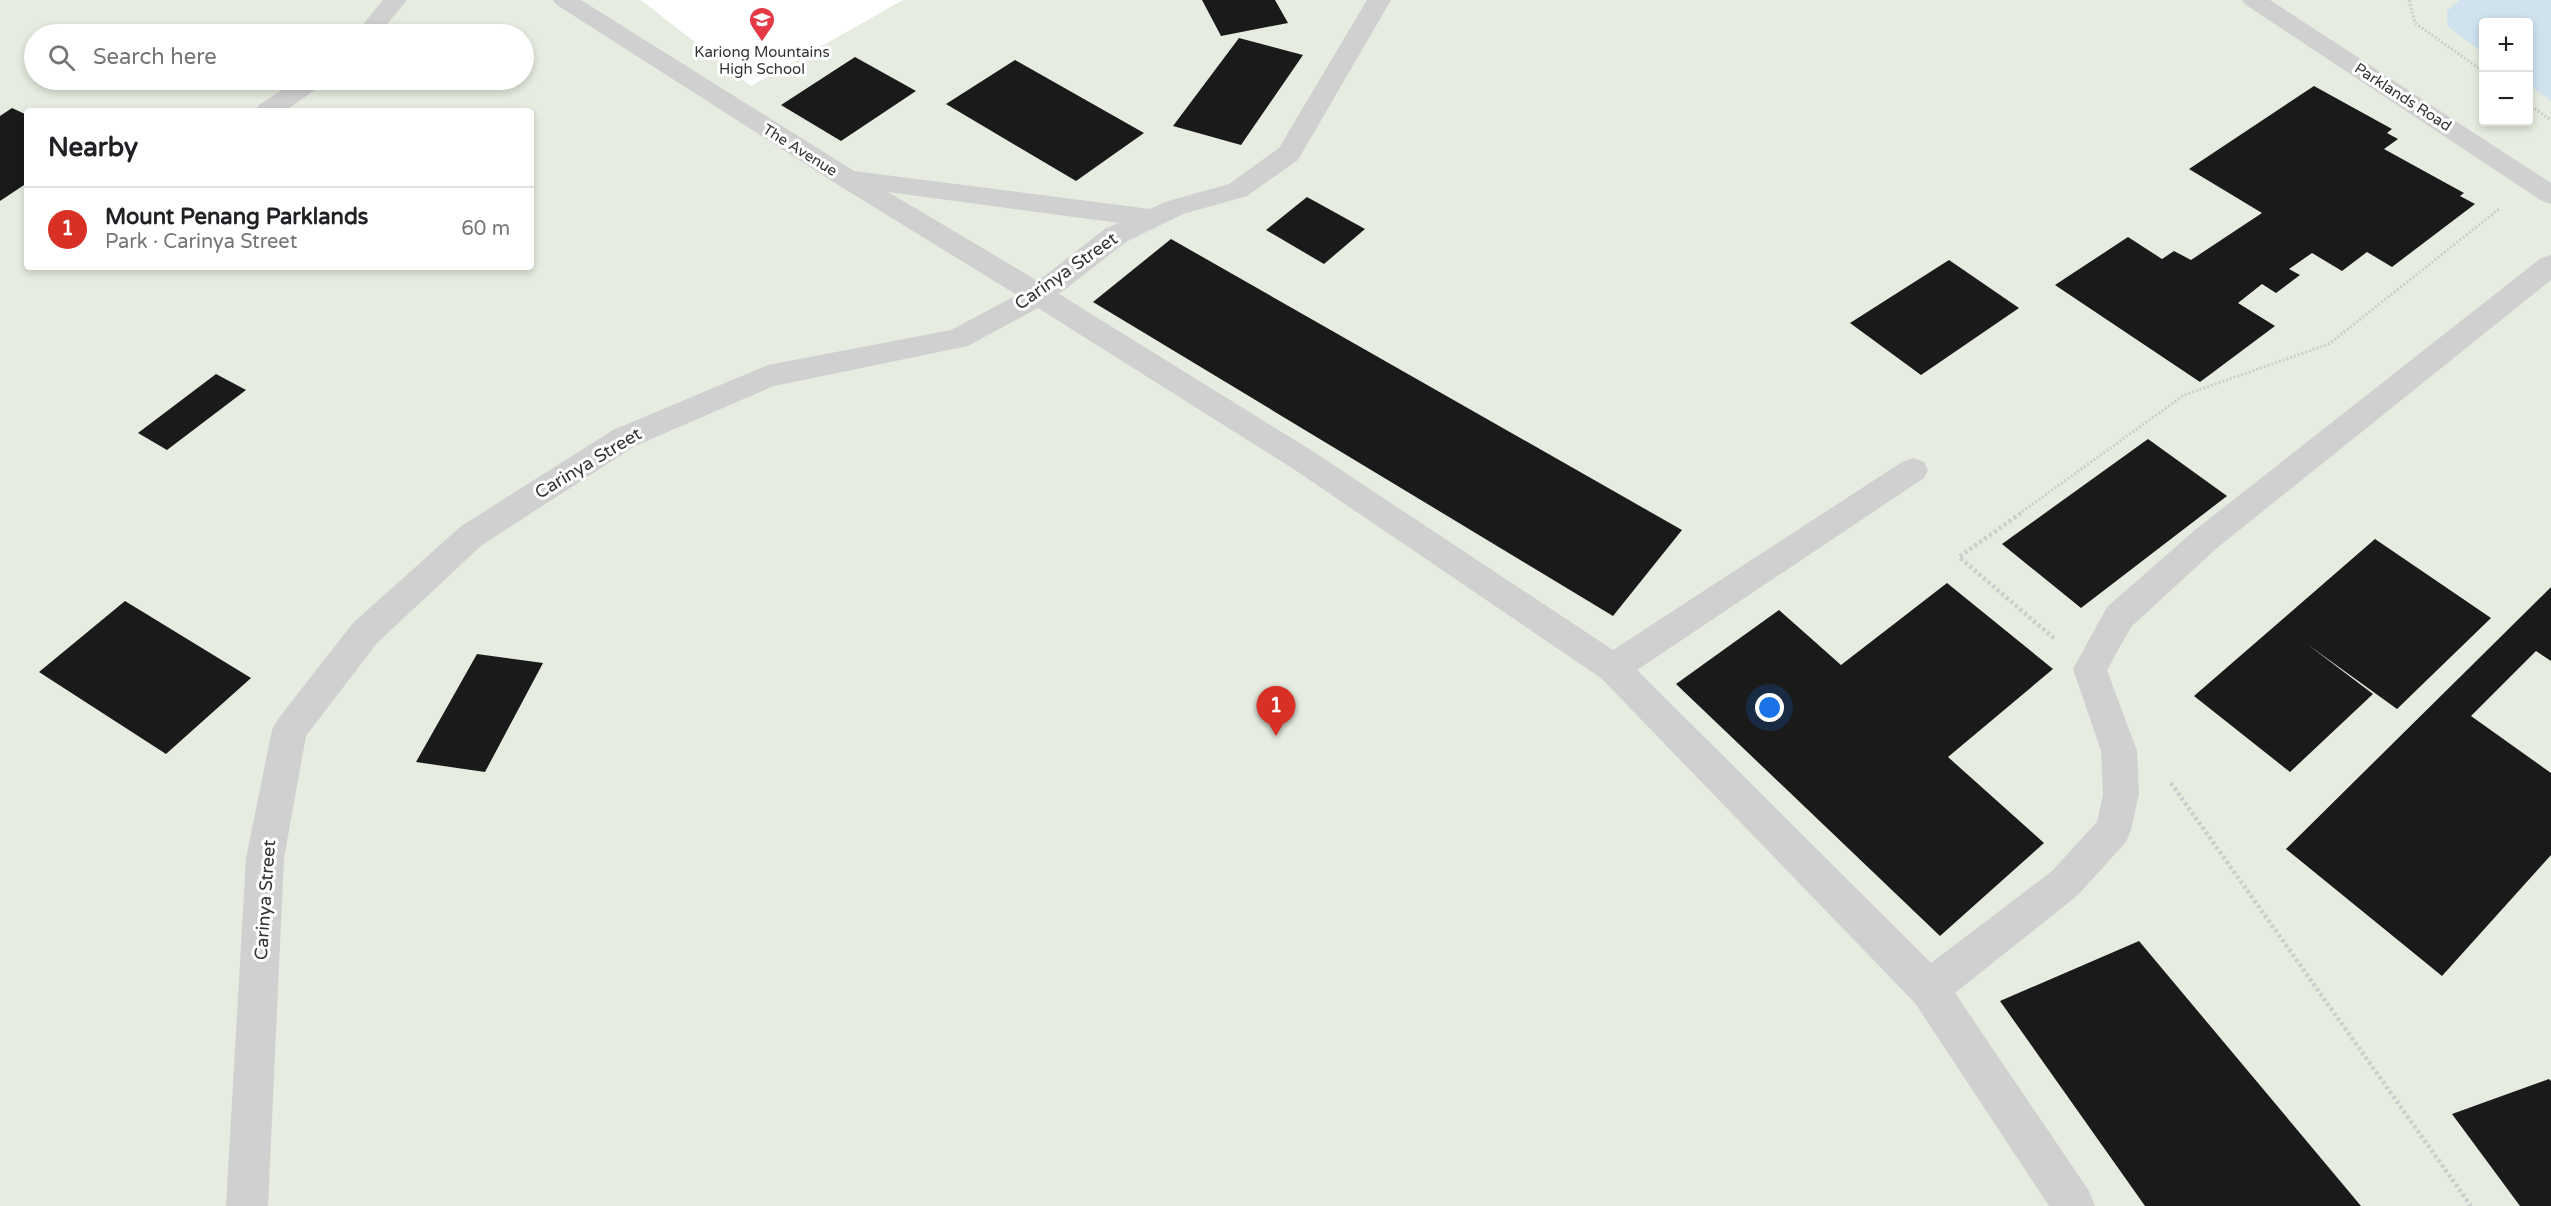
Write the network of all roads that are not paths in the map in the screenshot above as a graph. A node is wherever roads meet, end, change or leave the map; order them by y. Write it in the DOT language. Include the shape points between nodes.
graph roads {
  1 [pos="396,0"];
  2 [pos="565,0"];
  3 [pos="1378,0"];
  4 [pos="2254,0"];
  5 [pos="376,24"];
  6 [pos="298,90"];
  7 [pos="272,108"];
  8 [pos="844,177"];
  9 [pos="2542,189"];
  10 [pos="1153,218"];
  11 [pos="2551,265"];
  12 [pos="1039,295"];
  13 [pos="1913,470"];
  14 [pos="1613,668"];
  15 [pos="1929,989"];
  16 [pos="247,1206"];
  17 [pos="2074,1206"];
  1 -- 5 [label="street"];
  2 -- 8 [label="street, The Avenue"];
  3 -- 10 [label="street, Carinya Street" via="1289,154 1238,190"];
  4 -- 9 [label="street, Parklands Road"];
  6 -- 7 [label="street"];
  8 -- 10 [label="street"];
  8 -- 12 [label="street, The Avenue"];
  10 -- 12 [label="street, Carinya Street" via="1116,235"];
  11 -- 15 [label="street" via="2206,539 2119,617 2090,669 2119,751 2121,794 2113,830 2065,883"];
  12 -- 14 [label="street, The Avenue" via="1303,460"];
  12 -- 16 [label="street, Carinya Street" via="958,339 768,376 624,438 471,536 365,633 290,730 265,858"];
  13 -- 14 [label="street"];
  14 -- 15 [label="street, The Avenue"];
  15 -- 17 [label="street, The Avenue"];
}
